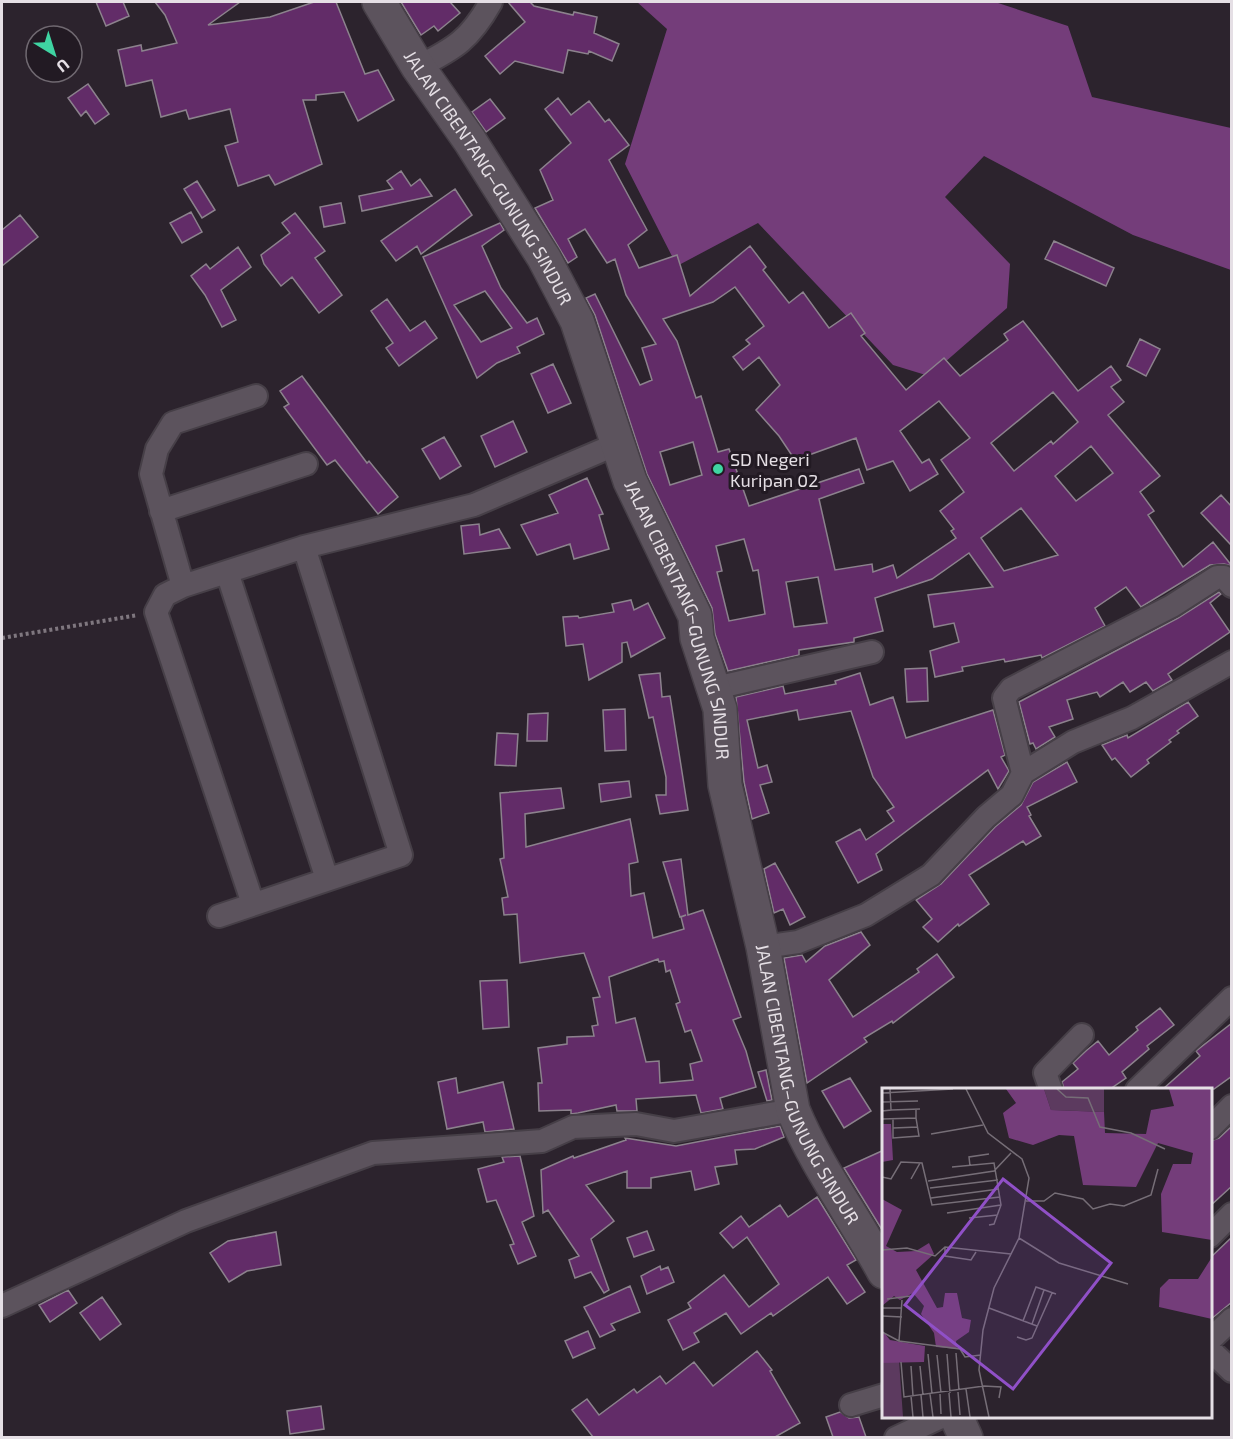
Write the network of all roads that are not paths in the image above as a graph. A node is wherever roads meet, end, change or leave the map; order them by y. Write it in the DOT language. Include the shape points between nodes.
graph roads {
  1 [pos="379,2"];
  2 [pos="491,2"];
  3 [pos="418,67"];
  4 [pos="256,396"];
  5 [pos="617,444"];
  6 [pos="306,464"];
  7 [pos="161,511"];
  8 [pos="304,547"];
  9 [pos="227,572"];
  10 [pos="183,586"];
  11 [pos="1232,586"];
  12 [pos="872,652"];
  13 [pos="1232,662"];
  14 [pos="711,689"];
  15 [pos="1023,773"];
  16 [pos="327,879"];
  17 [pos="253,904"];
  18 [pos="219,916"];
  19 [pos="763,947"];
  20 [pos="1232,998"];
  21 [pos="1082,1035"];
  22 [pos="1051,1088"];
  23 [pos="1138,1088"];
  24 [pos="1232,1106"];
  25 [pos="793,1110"];
  26 [pos="1212,1126"];
  27 [pos="1232,1214"];
  28 [pos="1212,1234"];
  29 [pos="882,1268"];
  30 [pos="2,1306"];
  31 [pos="1232,1319"];
  32 [pos="1212,1338"];
  33 [pos="1212,1352"];
  34 [pos="1232,1371"];
  35 [pos="882,1396"];
  36 [pos="851,1405"];
  37 [pos="939,1418"];
  38 [pos="957,1418"];
  39 [pos="896,1437"];
  40 [pos="966,1437"];
  1 -- 3 [label="street, JALAN CIBENTANG–GUNUNG SINDUR"];
  2 -- 3 [label="street" via="476,28 452,49"];
  3 -- 5 [label="street, JALAN CIBENTANG–GUNUNG SINDUR" via="544,258 577,321"];
  4 -- 7 [label="street" via="173,423 157,449 151,474"];
  5 -- 8 [label="street" via="474,505"];
  5 -- 14 [label="street, JALAN CIBENTANG–GUNUNG SINDUR" via="630,481 695,616 696,638"];
  6 -- 7 [label="street"];
  7 -- 10 [label="street"];
  8 -- 9 [label="street"];
  8 -- 16 [label="street" via="401,855"];
  9 -- 10 [label="street"];
  9 -- 16 [label="street"];
  10 -- 17 [label="street" via="165,595 156,612"];
  11 -- 15 [label="street" via="1224,577 1217,577 1172,606 1011,689 1004,698"];
  12 -- 14 [label="street"];
  13 -- 15 [label="street" via="1132,718 1073,742"];
  14 -- 19 [label="street, JALAN CIBENTANG–GUNUNG SINDUR" via="720,708 725,785"];
  15 -- 19 [label="street" via="1012,795 931,874 866,915 798,942"];
  16 -- 17 [label="street"];
  17 -- 18 [label="street"];
  19 -- 25 [label="street, JALAN CIBENTANG–GUNUNG SINDUR"];
  20 -- 23 [label="street"];
  21 -- 22 [label="street" via="1045,1073"];
  24 -- 26 [label="street"];
  25 -- 29 [label="street, JALAN CIBENTANG–GUNUNG SINDUR"];
  25 -- 30 [label="street" via="674,1131 636,1124 573,1127 542,1141 373,1154 186,1221"];
  27 -- 28 [label="street"];
  31 -- 32 [label="street"];
  33 -- 34 [label="street"];
  35 -- 36 [label="street"];
  37 -- 39 [label="street"];
  38 -- 40 [label="street"];
}
